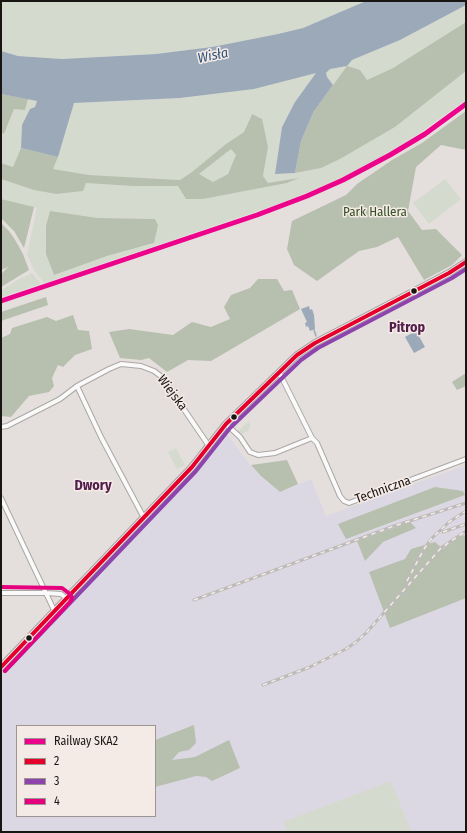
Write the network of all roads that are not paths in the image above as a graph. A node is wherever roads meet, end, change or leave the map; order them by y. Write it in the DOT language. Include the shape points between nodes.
graph roads {
  1 [pos="466,262"];
  2 [pos="278,372"];
  3 [pos="77,386"];
  4 [pos="226,424"];
  5 [pos="1,427"];
  6 [pos="312,438"];
  7 [pos="209,446"];
  8 [pos="466,459"];
  9 [pos="1,498"];
  10 [pos="144,518"];
  11 [pos="1,593"];
  12 [pos="46,593"];
  13 [pos="66,598"];
  14 [pos="54,610"];
  15 [pos="1,667"];
  1 -- 2 [label="street" via="450,273 315,343"];
  2 -- 4 [label="street"];
  2 -- 6 [label="street, Techniczna"];
  3 -- 5 [label="street, Wiejska" via="60,399"];
  3 -- 7 [label="street, Wiejska" via="121,364 154,370 162,377"];
  3 -- 10 [label="street"];
  4 -- 6 [label="street" via="250,452 258,455 275,453"];
  4 -- 7 [label="street"];
  6 -- 8 [label="street, Techniczna" via="317,443 340,496 349,503"];
  7 -- 10 [label="street"];
  9 -- 12 [label="street"];
  10 -- 13 [label="street"];
  11 -- 12 [label="street"];
  12 -- 13 [label="street" via="61,594"];
  12 -- 14 [label="street"];
  13 -- 14 [label="street"];
  14 -- 15 [label="street"];
}
